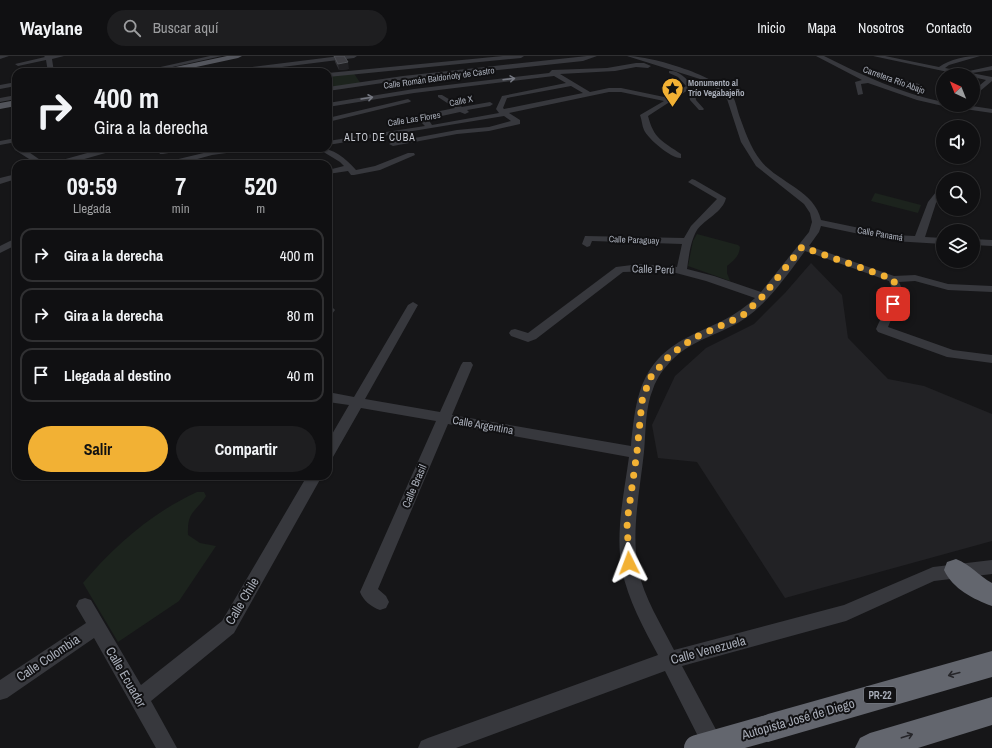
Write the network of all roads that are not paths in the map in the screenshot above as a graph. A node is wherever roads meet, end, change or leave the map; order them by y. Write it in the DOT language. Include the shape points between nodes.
graph roads {
  1 [pos="6,56"];
  2 [pos="61,56"];
  3 [pos="219,56"];
  4 [pos="225,56"];
  5 [pos="238,56"];
  6 [pos="354,56"];
  7 [pos="521,56"];
  8 [pos="531,56"];
  9 [pos="600,56"];
  10 [pos="630,56"];
  11 [pos="819,56"];
  12 [pos="876,56"];
  13 [pos="977,56"];
  14 [pos="0,57"];
  15 [pos="48,57"];
  16 [pos="593,57"];
  17 [pos="471,58"];
  18 [pos="931,60"];
  19 [pos="268,63"];
  20 [pos="18,64"];
  21 [pos="541,64"];
  22 [pos="393,65"];
  23 [pos="170,66"];
  24 [pos="51,68"];
  25 [pos="161,68"];
  26 [pos="162,68"];
  27 [pos="169,68"];
  28 [pos="246,68"];
  29 [pos="271,68"];
  30 [pos="992,68"];
  31 [pos="934,69"];
  32 [pos="480,70"];
  33 [pos="980,70"];
  34 [pos="353,71"];
  35 [pos="554,73"];
  36 [pos="332,74"];
  37 [pos="980,76"];
  38 [pos="403,78"];
  39 [pos="991,79"];
  40 [pos="565,80"];
  41 [pos="489,81"];
  42 [pos="711,82"];
  43 [pos="871,82"];
  44 [pos="363,84"];
  45 [pos="572,84"];
  46 [pos="12,85"];
  47 [pos="918,85"];
  48 [pos="494,86"];
  49 [pos="690,86"];
  50 [pos="0,87"];
  51 [pos="332,88"];
  52 [pos="980,89"];
  53 [pos="414,91"];
  54 [pos="454,92"];
  55 [pos="502,94"];
  56 [pos="589,94"];
  57 [pos="860,94"];
  58 [pos="12,98"];
  59 [pos="0,100"];
  60 [pos="670,100"];
  61 [pos="12,103"];
  62 [pos="332,103"];
  63 [pos="936,103"];
  64 [pos="490,104"];
  65 [pos="0,105"];
  66 [pos="980,108"];
  67 [pos="701,109"];
  68 [pos="373,110"];
  69 [pos="461,110"];
  70 [pos="992,111"];
  71 [pos="503,113"];
  72 [pos="386,116"];
  73 [pos="332,119"];
  74 [pos="476,119"];
  75 [pos="430,127"];
  76 [pos="368,129"];
  77 [pos="376,136"];
  78 [pos="332,142"];
  79 [pos="393,144"];
  80 [pos="24,152"];
  81 [pos="99,152"];
  82 [pos="224,152"];
  83 [pos="327,152"];
  84 [pos="678,156"];
  85 [pos="36,160"];
  86 [pos="72,160"];
  87 [pos="186,160"];
  88 [pos="351,171"];
  89 [pos="332,172"];
  90 [pos="12,177"];
  91 [pos="0,181"];
  92 [pos="692,182"];
  93 [pos="936,197"];
  94 [pos="817,222"];
  95 [pos="919,240"];
  96 [pos="936,241"];
  97 [pos="687,242"];
  98 [pos="980,242"];
  99 [pos="12,243"];
  100 [pos="992,243"];
  101 [pos="587,244"];
  102 [pos="802,247"];
  103 [pos="0,250"];
  104 [pos="682,270"];
  105 [pos="893,279"];
  106 [pos="992,289"];
  107 [pos="763,296"];
  108 [pos="413,305"];
  109 [pos="515,333"];
  110 [pos="992,360"];
  111 [pos="467,365"];
  112 [pos="332,398"];
  113 [pos="358,403"];
  114 [pos="443,418"];
  115 [pos="332,446"];
  116 [pos="637,452"];
  117 [pos="313,480"];
  118 [pos="992,567"];
  119 [pos="956,570"];
  120 [pos="992,595"];
  121 [pos="380,602"];
  122 [pos="85,606"];
  123 [pos="97,626"];
  124 [pos="669,660"];
  125 [pos="992,664"];
  126 [pos="0,691"];
  127 [pos="138,700"];
  128 [pos="992,711"];
  129 [pos="167,748"];
  130 [pos="428,748"];
  131 [pos="697,748"];
  132 [pos="715,748"];
  133 [pos="870,748"];
  1 -- 14 [label="street"];
  2 -- 15 [label="street"];
  3 -- 23 [label="street"];
  4 -- 27 [label="main road"];
  5 -- 26 [label="main road"];
  6 -- 19 [label="street"];
  7 -- 17 [label="street"];
  8 -- 21 [label="street"];
  9 -- 16 [label="street"];
  10 -- 42 [label="street" via="681,70"];
  11 -- 43 [label="street, Carretera Río Abajo"];
  12 -- 31 [label="street"];
  13 -- 31 [label="street"];
  15 -- 20 [label="street"];
  15 -- 24 [label="street"];
  16 -- 21 [label="street"];
  17 -- 22 [label="street"];
  17 -- 32 [label="street"];
  18 -- 31 [label="street"];
  19 -- 28 [label="street"];
  19 -- 29 [label="street"];
  21 -- 32 [label="street"];
  21 -- 35 [label="street"];
  22 -- 34 [label="street"];
  22 -- 38 [label="street"];
  23 -- 25 [label="street"];
  23 -- 26 [label="street"];
  30 -- 33 [label="street"];
  32 -- 38 [label="street"];
  32 -- 41 [label="street"];
  34 -- 36 [label="street"];
  34 -- 44 [label="street"];
  35 -- 40 [label="street"];
  41 -- 35 [label="street, Calle Román Baldorioty de Castro, one-way"];
  35 -- 49 [label="street, Calle Román Baldorioty de Castro" via="614,69 638,63 662,68 680,76"];
  37 -- 39 [label="street"];
  38 -- 44 [label="street"];
  38 -- 53 [label="street"];
  39 -- 52 [label="street"];
  40 -- 45 [label="street"];
  40 -- 55 [label="street"];
  41 -- 48 [label="street"];
  41 -- 53 [label="street, Calle Román Baldorioty de Castro"];
  42 -- 49 [label="street"];
  42 -- 94 [label="street" via="730,98 745,142 759,164 807,202 815,213"];
  43 -- 47 [label="street" via="890,78 904,84"];
  43 -- 57 [label="street" via="858,82"];
  43 -- 63 [label="street, Carretera Río Abajo"];
  44 -- 51 [label="street"];
  45 -- 55 [label="street"];
  45 -- 56 [label="street"];
  46 -- 50 [label="street"];
  49 -- 60 [label="street"];
  49 -- 67 [label="street" via="693,100"];
  62 -- 53 [label="street, Calle Román Baldorioty de Castro, one-way"];
  53 -- 68 [label="street" via="417,99"];
  54 -- 69 [label="street" via="436,96"];
  55 -- 71 [label="street" via="499,109"];
  56 -- 60 [label="street, Calle Las Flores" via="621,90"];
  56 -- 71 [label="street, Calle Las Flores"];
  58 -- 59 [label="street"];
  60 -- 84 [label="street" via="644,115 648,131 658,142"];
  61 -- 65 [label="main road"];
  64 -- 69 [label="street, Calle X"];
  66 -- 70 [label="street"];
  68 -- 72 [label="street"];
  68 -- 73 [label="street"];
  69 -- 74 [label="street"];
  69 -- 75 [label="street, Calle X" via="424,118"];
  71 -- 74 [label="street, Calle Las Flores"];
  71 -- 79 [label="street" via="517,122 489,129"];
  74 -- 75 [label="street, Calle Las Flores"];
  75 -- 77 [label="street, Calle Las Flores"];
  76 -- 77 [label="street"];
  77 -- 78 [label="street, Calle Las Flores"];
  77 -- 79 [label="street"];
  79 -- 88 [label="street" via="411,155 383,166"];
  80 -- 85 [label="street"];
  81 -- 86 [label="street"];
  82 -- 87 [label="street"];
  83 -- 88 [label="street" via="343,160"];
  88 -- 89 [label="street"];
  90 -- 91 [label="street"];
  92 -- 97 [label="street" via="722,198 694,228"];
  93 -- 95 [label="street"];
  94 -- 95 [label="street, Calle Panamá" via="893,238"];
  94 -- 102 [label="street" via="814,232"];
  95 -- 96 [label="street, Calle Panamá"];
  97 -- 101 [label="street, Calle Paraguay" via="588,238"];
  97 -- 104 [label="street"];
  98 -- 100 [label="street"];
  99 -- 103 [label="street"];
  102 -- 105 [label="street"];
  102 -- 107 [label="street"];
  104 -- 107 [label="street, Calle Perú"];
  104 -- 109 [label="street, Calle Perú" via="633,267 620,269 532,336 528,338"];
  105 -- 106 [label="street" via="915,278 948,287"];
  105 -- 110 [label="street" via="898,291 882,329 951,354"];
  107 -- 116 [label="street" via="742,316 694,338 670,355 650,378 642,401"];
  108 -- 113 [label="street"];
  111 -- 114 [label="street, Calle Brasil"];
  112 -- 113 [label="street, Calle Argentina"];
  113 -- 114 [label="street, Calle Argentina"];
  113 -- 115 [label="street"];
  114 -- 116 [label="street, Calle Argentina"];
  114 -- 121 [label="street, Calle Brasil" via="368,592"];
  116 -- 124 [label="street" via="627,522 629,563 637,594"];
  117 -- 127 [label="street, Calle Chile" via="228,627"];
  118 -- 119 [label="street, Calle Venezuela"];
  119 -- 120 [label="highway" via="974,586"];
  119 -- 124 [label="street, Calle Venezuela" via="933,574 846,613"];
  122 -- 123 [label="street, Calle Ecuador"];
  123 -- 126 [label="street, Calle Colombia"];
  123 -- 127 [label="street, Calle Ecuador"];
  124 -- 130 [label="street, Calle Venezuela"];
  124 -- 132 [label="street"];
  125 -- 131 [label="highway, Autopista José de Diego / PR-22, one-way, bridge"];
  127 -- 129 [label="street, Calle Ecuador"];
  133 -- 128 [label="highway, one-way"];
}
